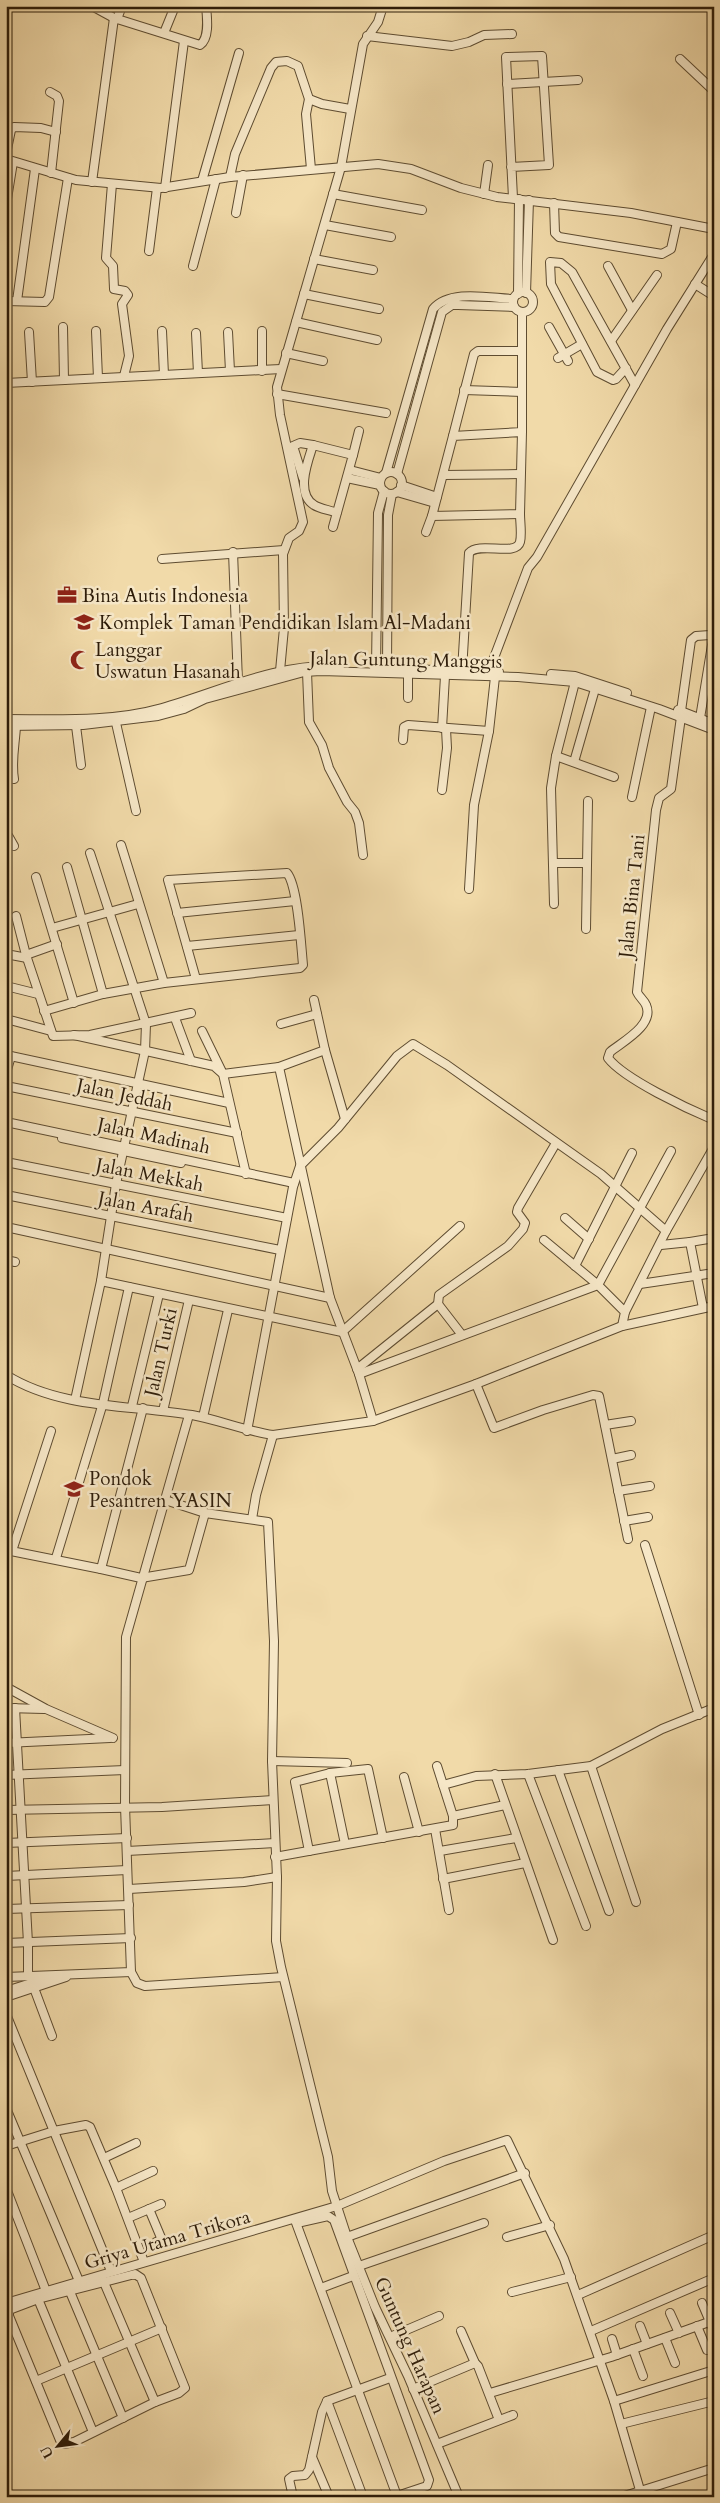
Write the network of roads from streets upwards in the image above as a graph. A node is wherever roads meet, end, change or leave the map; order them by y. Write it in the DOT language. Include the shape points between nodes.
graph roads {
  1 [pos="92,6"];
  2 [pos="122,6"];
  3 [pos="175,6"];
  4 [pos="206,6"];
  5 [pos="383,6"];
  6 [pos="111,15"];
  7 [pos="164,33"];
  8 [pos="512,34"];
  9 [pos="367,36"];
  10 [pos="184,41"];
  11 [pos="239,52"];
  12 [pos="680,59"];
  13 [pos="578,80"];
  14 [pos="544,82"];
  15 [pos="507,84"];
  16 [pos="714,91"];
  17 [pos="50,92"];
  18 [pos="309,99"];
  19 [pos="350,109"];
  20 [pos="56,132"];
  21 [pos="6,154"];
  22 [pos="10,161"];
  23 [pos="488,165"];
  24 [pos="341,167"];
  25 [pos="511,167"];
  26 [pos="36,169"];
  27 [pos="311,169"];
  28 [pos="50,173"];
  29 [pos="243,176"];
  30 [pos="230,177"];
  31 [pos="68,178"];
  32 [pos="216,179"];
  33 [pos="202,181"];
  34 [pos="92,182"];
  35 [pos="112,184"];
  36 [pos="161,188"];
  37 [pos="333,194"];
  38 [pos="484,194"];
  39 [pos="516,199"];
  40 [pos="529,200"];
  41 [pos="554,203"];
  42 [pos="6,206"];
  43 [pos="422,210"];
  44 [pos="236,213"];
  45 [pos="677,222"];
  46 [pos="325,225"];
  47 [pos="714,229"];
  48 [pos="391,237"];
  49 [pos="149,251"];
  50 [pos="528,253"];
  51 [pos="518,254"];
  52 [pos="714,254"];
  53 [pos="314,259"];
  54 [pos="193,266"];
  55 [pos="608,266"];
  56 [pos="373,270"];
  57 [pos="657,275"];
  58 [pos="695,284"];
  59 [pos="526,293"];
  60 [pos="304,294"];
  61 [pos="714,296"];
  62 [pos="515,300"];
  63 [pos="6,301"];
  64 [pos="17,301"];
  65 [pos="477,302"];
  66 [pos="378,309"];
  67 [pos="632,310"];
  68 [pos="522,313"];
  69 [pos="296,322"];
  70 [pos="549,327"];
  71 [pos="64,328"];
  72 [pos="96,331"];
  73 [pos="162,331"];
  74 [pos="262,331"];
  75 [pos="29,332"];
  76 [pos="228,332"];
  77 [pos="196,333"];
  78 [pos="377,340"];
  79 [pos="611,341"];
  80 [pos="582,344"];
  81 [pos="522,351"];
  82 [pos="286,353"];
  83 [pos="323,361"];
  84 [pos="626,368"];
  85 [pos="281,369"];
  86 [pos="230,371"];
  87 [pos="262,371"];
  88 [pos="198,373"];
  89 [pos="164,375"];
  90 [pos="124,376"];
  91 [pos="98,378"];
  92 [pos="64,380"];
  93 [pos="32,382"];
  94 [pos="6,383"];
  95 [pos="635,385"];
  96 [pos="464,390"];
  97 [pos="522,392"];
  98 [pos="277,394"];
  99 [pos="386,413"];
  100 [pos="359,431"];
  101 [pos="522,432"];
  102 [pos="453,436"];
  103 [pos="313,445"];
  104 [pos="353,455"];
  105 [pos="349,474"];
  106 [pos="397,474"];
  107 [pos="520,474"];
  108 [pos="444,475"];
  109 [pos="304,480"];
  110 [pos="389,485"];
  111 [pos="436,500"];
  112 [pos="337,512"];
  113 [pos="520,514"];
  114 [pos="432,516"];
  115 [pos="333,527"];
  116 [pos="426,532"];
  117 [pos="284,550"];
  118 [pos="233,552"];
  119 [pos="162,559"];
  120 [pos="376,668"];
  121 [pos="387,668"];
  122 [pos="280,671"];
  123 [pos="462,671"];
  124 [pos="307,672"];
  125 [pos="408,674"];
  126 [pos="492,674"];
  127 [pos="445,676"];
  128 [pos="238,682"];
  129 [pos="575,682"];
  130 [pos="595,689"];
  131 [pos="408,698"];
  132 [pos="651,706"];
  133 [pos="681,714"];
  134 [pos="700,718"];
  135 [pos="6,720"];
  136 [pos="116,723"];
  137 [pos="714,724"];
  138 [pos="6,726"];
  139 [pos="16,726"];
  140 [pos="76,726"];
  141 [pos="444,728"];
  142 [pos="714,730"];
  143 [pos="488,731"];
  144 [pos="403,740"];
  145 [pos="556,756"];
  146 [pos="574,762"];
  147 [pos="81,765"];
  148 [pos="614,777"];
  149 [pos="14,779"];
  150 [pos="442,790"];
  151 [pos="632,797"];
  152 [pos="588,801"];
  153 [pos="136,811"];
  154 [pos="6,832"];
  155 [pos="121,845"];
  156 [pos="14,846"];
  157 [pos="90,853"];
  158 [pos="363,855"];
  159 [pos="553,863"];
  160 [pos="586,864"];
  161 [pos="67,867"];
  162 [pos="36,878"];
  163 [pos="469,889"];
  164 [pos="295,901"];
  165 [pos="138,904"];
  166 [pos="554,904"];
  167 [pos="109,911"];
  168 [pos="177,913"];
  169 [pos="16,916"];
  170 [pos="81,920"];
  171 [pos="52,928"];
  172 [pos="586,929"];
  173 [pos="299,935"];
  174 [pos="57,944"];
  175 [pos="187,946"];
  176 [pos="6,954"];
  177 [pos="27,957"];
  178 [pos="196,979"];
  179 [pos="164,983"];
  180 [pos="6,986"];
  181 [pos="135,988"];
  182 [pos="38,994"];
  183 [pos="103,994"];
  184 [pos="314,1000"];
  185 [pos="74,1003"];
  186 [pos="44,1011"];
  187 [pos="191,1013"];
  188 [pos="317,1014"];
  189 [pos="175,1018"];
  190 [pos="6,1019"];
  191 [pos="146,1024"];
  192 [pos="281,1024"];
  193 [pos="51,1031"];
  194 [pos="202,1031"];
  195 [pos="74,1036"];
  196 [pos="325,1050"];
  197 [pos="144,1051"];
  198 [pos="9,1056"];
  199 [pos="191,1060"];
  200 [pos="279,1067"];
  201 [pos="6,1073"];
  202 [pos="223,1074"];
  203 [pos="137,1083"];
  204 [pos="6,1086"];
  205 [pos="229,1103"];
  206 [pos="132,1113"];
  207 [pos="345,1119"];
  208 [pos="714,1120"];
  209 [pos="6,1122"];
  210 [pos="6,1127"];
  211 [pos="237,1133"];
  212 [pos="556,1142"];
  213 [pos="714,1147"];
  214 [pos="124,1149"];
  215 [pos="670,1151"];
  216 [pos="632,1153"];
  217 [pos="6,1162"];
  218 [pos="300,1166"];
  219 [pos="246,1173"];
  220 [pos="116,1184"];
  221 [pos="294,1185"];
  222 [pos="616,1186"];
  223 [pos="6,1195"];
  224 [pos="641,1208"];
  225 [pos="111,1216"];
  226 [pos="287,1218"];
  227 [pos="565,1218"];
  228 [pos="460,1226"];
  229 [pos="6,1227"];
  230 [pos="666,1231"];
  231 [pos="714,1238"];
  232 [pos="588,1239"];
  233 [pos="544,1240"];
  234 [pos="690,1242"];
  235 [pos="661,1245"];
  236 [pos="105,1248"];
  237 [pos="280,1250"];
  238 [pos="6,1260"];
  239 [pos="15,1262"];
  240 [pos="575,1266"];
  241 [pos="714,1273"];
  242 [pos="695,1276"];
  243 [pos="101,1281"];
  244 [pos="640,1284"];
  245 [pos="598,1285"];
  246 [pos="274,1286"];
  247 [pos="129,1287"];
  248 [pos="160,1294"];
  249 [pos="330,1298"];
  250 [pos="189,1300"];
  251 [pos="438,1304"];
  252 [pos="714,1306"];
  253 [pos="702,1308"];
  254 [pos="228,1310"];
  255 [pos="625,1312"];
  256 [pos="269,1317"];
  257 [pos="622,1326"];
  258 [pos="342,1332"];
  259 [pos="462,1335"];
  260 [pos="358,1371"];
  261 [pos="6,1375"];
  262 [pos="476,1384"];
  263 [pos="75,1400"];
  264 [pos="103,1403"];
  265 [pos="132,1406"];
  266 [pos="143,1408"];
  267 [pos="164,1411"];
  268 [pos="189,1415"];
  269 [pos="203,1417"];
  270 [pos="373,1421"];
  271 [pos="631,1421"];
  272 [pos="605,1425"];
  273 [pos="51,1431"];
  274 [pos="246,1431"];
  275 [pos="273,1436"];
  276 [pos="631,1455"];
  277 [pos="612,1459"];
  278 [pos="650,1486"];
  279 [pos="618,1491"];
  280 [pos="165,1500"];
  281 [pos="205,1513"];
  282 [pos="648,1517"];
  283 [pos="252,1519"];
  284 [pos="624,1522"];
  285 [pos="628,1539"];
  286 [pos="645,1546"];
  287 [pos="9,1550"];
  288 [pos="56,1558"];
  289 [pos="101,1569"];
  290 [pos="141,1578"];
  291 [pos="6,1687"];
  292 [pos="10,1708"];
  293 [pos="714,1708"];
  294 [pos="46,1709"];
  295 [pos="698,1715"];
  296 [pos="113,1738"];
  297 [pos="125,1738"];
  298 [pos="17,1742"];
  299 [pos="6,1743"];
  300 [pos="272,1761"];
  301 [pos="347,1763"];
  302 [pos="437,1766"];
  303 [pos="591,1766"];
  304 [pos="125,1770"];
  305 [pos="558,1770"];
  306 [pos="330,1773"];
  307 [pos="18,1774"];
  308 [pos="495,1774"];
  309 [pos="528,1774"];
  310 [pos="6,1775"];
  311 [pos="404,1777"];
  312 [pos="443,1785"];
  313 [pos="273,1800"];
  314 [pos="505,1805"];
  315 [pos="125,1806"];
  316 [pos="20,1809"];
  317 [pos="6,1810"];
  318 [pos="453,1816"];
  319 [pos="435,1829"];
  320 [pos="419,1832"];
  321 [pos="127,1838"];
  322 [pos="384,1838"];
  323 [pos="516,1838"];
  324 [pos="22,1842"];
  325 [pos="6,1843"];
  326 [pos="275,1843"];
  327 [pos="345,1844"];
  328 [pos="127,1851"];
  329 [pos="309,1851"];
  330 [pos="440,1851"];
  331 [pos="275,1857"];
  332 [pos="525,1863"];
  333 [pos="127,1870"];
  334 [pos="24,1875"];
  335 [pos="6,1876"];
  336 [pos="277,1877"];
  337 [pos="443,1878"];
  338 [pos="129,1889"];
  339 [pos="636,1902"];
  340 [pos="129,1906"];
  341 [pos="26,1908"];
  342 [pos="6,1909"];
  343 [pos="449,1910"];
  344 [pos="609,1911"];
  345 [pos="586,1926"];
  346 [pos="131,1938"];
  347 [pos="553,1940"];
  348 [pos="6,1943"];
  349 [pos="28,1943"];
  350 [pos="132,1972"];
  351 [pos="77,1973"];
  352 [pos="62,1974"];
  353 [pos="28,1976"];
  354 [pos="6,1977"];
  355 [pos="284,1977"];
  356 [pos="34,1988"];
  357 [pos="6,1991"];
  358 [pos="6,1997"];
  359 [pos="6,2014"];
  360 [pos="52,2036"];
  361 [pos="6,2108"];
  362 [pos="54,2131"];
  363 [pos="21,2141"];
  364 [pos="136,2144"];
  365 [pos="6,2146"];
  366 [pos="104,2158"];
  367 [pos="153,2171"];
  368 [pos="524,2173"];
  369 [pos="6,2188"];
  370 [pos="116,2188"];
  371 [pos="161,2204"];
  372 [pos="337,2206"];
  373 [pos="149,2209"];
  374 [pos="128,2218"];
  375 [pos="296,2221"];
  376 [pos="484,2223"];
  377 [pos="550,2226"];
  378 [pos="714,2235"];
  379 [pos="347,2237"];
  380 [pos="507,2237"];
  381 [pos="156,2242"];
  382 [pos="144,2262"];
  383 [pos="359,2266"];
  384 [pos="112,2271"];
  385 [pos="353,2276"];
  386 [pos="571,2278"];
  387 [pos="714,2278"];
  388 [pos="103,2280"];
  389 [pos="79,2281"];
  390 [pos="68,2287"];
  391 [pos="321,2288"];
  392 [pos="46,2291"];
  393 [pos="512,2292"];
  394 [pos="578,2295"];
  395 [pos="38,2299"];
  396 [pos="6,2303"];
  397 [pos="702,2303"];
  398 [pos="670,2313"];
  399 [pos="439,2316"];
  400 [pos="709,2322"];
  401 [pos="640,2326"];
  402 [pos="697,2326"];
  403 [pos="162,2328"];
  404 [pos="461,2330"];
  405 [pos="591,2331"];
  406 [pos="714,2331"];
  407 [pos="678,2333"];
  408 [pos="390,2338"];
  409 [pos="665,2338"];
  410 [pos="612,2339"];
  411 [pos="129,2342"];
  412 [pos="647,2344"];
  413 [pos="633,2349"];
  414 [pos="707,2350"];
  415 [pos="618,2355"];
  416 [pos="97,2356"];
  417 [pos="601,2360"];
  418 [pos="475,2363"];
  419 [pos="675,2363"];
  420 [pos="67,2368"];
  421 [pos="714,2370"];
  422 [pos="643,2376"];
  423 [pos="390,2378"];
  424 [pos="36,2382"];
  425 [pos="358,2389"];
  426 [pos="413,2389"];
  427 [pos="490,2393"];
  428 [pos="328,2401"];
  429 [pos="614,2401"];
  430 [pos="714,2401"];
  431 [pos="154,2402"];
  432 [pos="513,2415"];
  433 [pos="123,2418"];
  434 [pos="499,2420"];
  435 [pos="621,2424"];
  436 [pos="93,2432"];
  437 [pos="437,2444"];
  438 [pos="312,2457"];
  439 [pos="714,2468"];
  440 [pos="641,2493"];
  441 [pos="396,2496"];
  442 [pos="293,2497"];
  443 [pos="329,2497"];
  444 [pos="362,2497"];
  445 [pos="459,2497"];
  446 [pos="622,2497"];
  1 -- 6 [label="street"];
  2 -- 6 [label="street"];
  3 -- 7 [label="street"];
  4 -- 10 [label="street" via="204,42 196,45"];
  5 -- 9 [label="street" via="378,22"];
  6 -- 7 [label="street"];
  6 -- 34 [label="street"];
  7 -- 10 [label="street"];
  8 -- 9 [label="street" via="484,35 452,46"];
  9 -- 19 [label="street"];
  10 -- 36 [label="street"];
  11 -- 33 [label="street"];
  12 -- 16 [label="street"];
  13 -- 14 [label="street"];
  14 -- 15 [label="street"];
  14 -- 15 [label="street" via="542,56 506,57"];
  14 -- 25 [label="street" via="549,164"];
  15 -- 25 [label="street"];
  17 -- 20 [label="street" via="59,101"];
  18 -- 19 [label="street"];
  18 -- 27 [label="street" via="306,114"];
  18 -- 30 [label="street" via="298,66 288,61 276,62 235,154"];
  19 -- 24 [label="street"];
  20 -- 21 [label="street" via="41,128 14,128"];
  20 -- 28 [label="street"];
  22 -- 26 [label="street"];
  22 -- 42 [label="street"];
  23 -- 38 [label="street"];
  24 -- 27 [label="street"];
  24 -- 37 [label="street"];
  24 -- 38 [label="street" via="395,166"];
  25 -- 39 [label="street"];
  26 -- 28 [label="street"];
  26 -- 64 [label="street"];
  27 -- 29 [label="street"];
  28 -- 31 [label="street"];
  29 -- 30 [label="street"];
  29 -- 44 [label="street"];
  30 -- 32 [label="street"];
  31 -- 34 [label="street"];
  31 -- 64 [label="street" via="49,296 45,302"];
  32 -- 33 [label="street"];
  32 -- 54 [label="street"];
  33 -- 36 [label="street"];
  34 -- 35 [label="street"];
  35 -- 36 [label="street"];
  35 -- 90 [label="street" via="106,258 113,266 114,289 128,295 122,304 129,356"];
  36 -- 49 [label="street"];
  37 -- 43 [label="street"];
  37 -- 46 [label="street"];
  38 -- 39 [label="street"];
  39 -- 40 [label="street"];
  39 -- 51 [label="street"];
  40 -- 41 [label="street"];
  40 -- 50 [label="street"];
  41 -- 45 [label="street"];
  41 -- 45 [label="street" via="555,233 559,237 662,254 671,249"];
  45 -- 47 [label="street"];
  46 -- 48 [label="street"];
  46 -- 53 [label="street"];
  50 -- 51 [label="street"];
  50 -- 59 [label="street"];
  51 -- 62 [label="street"];
  52 -- 58 [label="street"];
  53 -- 56 [label="street"];
  53 -- 60 [label="street"];
  55 -- 67 [label="street"];
  57 -- 67 [label="street"];
  58 -- 61 [label="street"];
  58 -- 95 [label="street"];
  59 -- 62 [label="street"];
  59 -- 68 [label="street" via="532,297 533,304 529,311"];
  60 -- 66 [label="street"];
  60 -- 69 [label="street"];
  62 -- 65 [label="street"];
  62 -- 68 [label="street"];
  63 -- 64 [label="street"];
  65 -- 106 [label="street" via="452,306 441,316"];
  65 -- 110 [label="street" via="453,297 441,301 433,309"];
  67 -- 79 [label="street"];
  68 -- 81 [label="street"];
  69 -- 78 [label="street"];
  69 -- 82 [label="street"];
  70 -- 80 [label="street" via="563,358"];
  71 -- 92 [label="street"];
  72 -- 91 [label="street"];
  73 -- 89 [label="street"];
  74 -- 87 [label="street"];
  75 -- 93 [label="street"];
  76 -- 86 [label="street"];
  77 -- 88 [label="street"];
  79 -- 80 [label="street" via="568,266 551,261 551,284"];
  79 -- 84 [label="street"];
  80 -- 84 [label="street" via="601,376 616,379"];
  81 -- 96 [label="street" via="476,352"];
  81 -- 97 [label="street"];
  82 -- 83 [label="street"];
  82 -- 85 [label="street"];
  84 -- 95 [label="street"];
  85 -- 87 [label="street"];
  85 -- 98 [label="street"];
  86 -- 87 [label="street"];
  86 -- 88 [label="street"];
  88 -- 89 [label="street"];
  89 -- 90 [label="street"];
  90 -- 91 [label="street"];
  91 -- 92 [label="street"];
  92 -- 93 [label="street"];
  93 -- 94 [label="street"];
  95 -- 126 [label="street" via="523,578"];
  96 -- 97 [label="street"];
  96 -- 102 [label="street"];
  97 -- 101 [label="street"];
  98 -- 99 [label="street"];
  98 -- 117 [label="street" via="303,522 299,531 289,538"];
  100 -- 104 [label="street"];
  101 -- 102 [label="street"];
  101 -- 107 [label="street"];
  102 -- 108 [label="street"];
  103 -- 104 [label="street"];
  103 -- 109 [label="street"];
  103 -- 109 [label="street" via="300,443 293,446"];
  104 -- 105 [label="street"];
  105 -- 110 [label="street"];
  105 -- 112 [label="street"];
  106 -- 110 [label="street"];
  106 -- 110 [label="street" via="401,478"];
  107 -- 108 [label="street"];
  107 -- 113 [label="street"];
  108 -- 111 [label="street"];
  109 -- 112 [label="street" via="305,491 314,506"];
  110 -- 111 [label="street"];
  110 -- 120 [label="street" via="378,513"];
  110 -- 121 [label="street"];
  111 -- 114 [label="street"];
  112 -- 115 [label="street"];
  113 -- 114 [label="street"];
  113 -- 123 [label="street" via="518,546 511,549 476,548 469,553"];
  114 -- 116 [label="street"];
  117 -- 118 [label="street"];
  117 -- 122 [label="street" via="284,628"];
  118 -- 119 [label="street"];
  118 -- 128 [label="street"];
  120 -- 121 [label="street, Jalan Guntung Manggis"];
  120 -- 122 [label="street, Jalan Guntung Manggis" via="319,665"];
  121 -- 123 [label="street, Jalan Guntung Manggis"];
  122 -- 128 [label="street, Jalan Guntung Manggis"];
  123 -- 126 [label="street, Jalan Guntung Manggis"];
  124 -- 125 [label="street, Jalan Guntung Manggis"];
  124 -- 136 [label="street, Jalan Guntung Manggis" via="205,699 172,713"];
  124 -- 158 [label="street" via="309,722 359,823"];
  125 -- 127 [label="street, Jalan Guntung Manggis"];
  125 -- 131 [label="street"];
  126 -- 127 [label="street, Jalan Guntung Manggis"];
  126 -- 129 [label="street, Jalan Guntung Manggis"];
  126 -- 133 [label="street, Jalan Guntung Manggis" via="575,676"];
  126 -- 143 [label="street"];
  127 -- 141 [label="street"];
  128 -- 135 [label="street, Jalan Guntung Manggis" via="161,708 107,718"];
  129 -- 130 [label="street, Jalan Guntung Manggis"];
  129 -- 145 [label="street"];
  130 -- 132 [label="street, Jalan Guntung Manggis"];
  130 -- 146 [label="street"];
  132 -- 133 [label="street, Jalan Guntung Manggis"];
  132 -- 151 [label="street"];
  133 -- 134 [label="street, Jalan Guntung Manggis"];
  133 -- 134 [label="street" via="691,640 696,636 710,635 713,639"];
  133 -- 142 [label="street, Jalan Guntung Manggis"];
  133 -- 208 [label="street, Jalan Bina Tani" via="671,789 659,798 656,816 637,992 646,1005 646,1019 640,1028 610,1052 608,1058 640,1084"];
  134 -- 137 [label="street, Jalan Guntung Manggis"];
  136 -- 140 [label="street, Jalan Guntung Manggis"];
  136 -- 153 [label="street"];
  138 -- 139 [label="street, Jalan Guntung Manggis"];
  139 -- 140 [label="street, Jalan Guntung Manggis"];
  139 -- 149 [label="street" via="15,754 11,762"];
  140 -- 147 [label="street"];
  141 -- 143 [label="street"];
  141 -- 144 [label="street" via="406,726"];
  141 -- 150 [label="street" via="447,748"];
  143 -- 163 [label="street" via="474,805"];
  145 -- 146 [label="street"];
  145 -- 159 [label="street" via="552,788"];
  146 -- 148 [label="street"];
  152 -- 160 [label="street"];
  154 -- 156 [label="street"];
  155 -- 165 [label="street"];
  157 -- 167 [label="street"];
  159 -- 160 [label="street"];
  159 -- 166 [label="street"];
  160 -- 172 [label="street"];
  161 -- 170 [label="street"];
  162 -- 171 [label="street"];
  164 -- 168 [label="street"];
  164 -- 168 [label="street" via="291,878 282,872 168,880"];
  164 -- 173 [label="street"];
  165 -- 167 [label="street"];
  165 -- 179 [label="street"];
  167 -- 170 [label="street"];
  167 -- 181 [label="street"];
  168 -- 175 [label="street"];
  169 -- 177 [label="street"];
  170 -- 171 [label="street"];
  170 -- 183 [label="street"];
  171 -- 174 [label="street"];
  173 -- 175 [label="street"];
  173 -- 178 [label="street" via="303,965 300,968"];
  174 -- 177 [label="street"];
  174 -- 185 [label="street"];
  175 -- 178 [label="street"];
  176 -- 177 [label="street"];
  177 -- 182 [label="street"];
  178 -- 179 [label="street"];
  179 -- 181 [label="street"];
  180 -- 182 [label="street"];
  181 -- 183 [label="street"];
  181 -- 191 [label="street"];
  182 -- 186 [label="street"];
  183 -- 185 [label="street"];
  184 -- 188 [label="street"];
  185 -- 186 [label="street"];
  186 -- 193 [label="street"];
  187 -- 189 [label="street"];
  188 -- 192 [label="street"];
  188 -- 196 [label="street"];
  189 -- 191 [label="street"];
  189 -- 199 [label="street"];
  190 -- 193 [label="street"];
  191 -- 195 [label="street"];
  191 -- 197 [label="street"];
  193 -- 195 [label="street" via="55,1037"];
  194 -- 202 [label="street"];
  195 -- 197 [label="street"];
  196 -- 200 [label="street"];
  196 -- 207 [label="street"];
  197 -- 199 [label="street"];
  197 -- 203 [label="street"];
  198 -- 201 [label="street"];
  198 -- 203 [label="street"];
  199 -- 202 [label="street" via="214,1066"];
  200 -- 202 [label="street"];
  200 -- 218 [label="street"];
  202 -- 205 [label="street"];
  203 -- 205 [label="street"];
  203 -- 206 [label="street"];
  204 -- 206 [label="street, Jalan Jeddah"];
  205 -- 211 [label="street"];
  206 -- 211 [label="street, Jalan Jeddah"];
  206 -- 214 [label="street"];
  207 -- 212 [label="street" via="397,1056 412,1044"];
  207 -- 218 [label="street"];
  209 -- 214 [label="street, Jalan Madinah"];
  210 -- 214 [label="street, Jalan Madinah"];
  211 -- 219 [label="street"];
  212 -- 222 [label="street"];
  212 -- 251 [label="street" via="518,1208 525,1224 523,1229 508,1246 439,1295"];
  213 -- 230 [label="street"];
  214 -- 219 [label="street, Jalan Madinah"];
  214 -- 220 [label="street"];
  215 -- 224 [label="street"];
  216 -- 222 [label="street"];
  217 -- 220 [label="street, Jalan Mekkah"];
  218 -- 221 [label="street"];
  218 -- 249 [label="street"];
  219 -- 221 [label="street, Jalan Madinah"];
  220 -- 225 [label="street"];
  220 -- 226 [label="street, Jalan Mekkah"];
  221 -- 226 [label="street"];
  222 -- 224 [label="street"];
  222 -- 232 [label="street"];
  223 -- 225 [label="street, Jalan Arafah"];
  224 -- 230 [label="street"];
  224 -- 245 [label="street"];
  225 -- 236 [label="street"];
  225 -- 237 [label="street, Jalan Arafah"];
  226 -- 237 [label="street"];
  227 -- 232 [label="street"];
  228 -- 258 [label="street"];
  229 -- 236 [label="street"];
  230 -- 235 [label="street"];
  231 -- 234 [label="street"];
  232 -- 240 [label="street"];
  233 -- 240 [label="street"];
  234 -- 235 [label="street"];
  234 -- 242 [label="street"];
  235 -- 244 [label="street"];
  236 -- 243 [label="street"];
  236 -- 246 [label="street"];
  237 -- 246 [label="street"];
  238 -- 239 [label="street"];
  240 -- 245 [label="street"];
  241 -- 242 [label="street"];
  242 -- 244 [label="street"];
  242 -- 253 [label="street"];
  243 -- 247 [label="street"];
  243 -- 263 [label="street"];
  244 -- 255 [label="street"];
  245 -- 255 [label="street"];
  245 -- 259 [label="street"];
  246 -- 249 [label="street"];
  246 -- 256 [label="street"];
  247 -- 248 [label="street"];
  247 -- 264 [label="street"];
  248 -- 250 [label="street"];
  248 -- 265 [label="street"];
  249 -- 258 [label="street"];
  250 -- 254 [label="street"];
  250 -- 267 [label="street, Jalan Turki"];
  251 -- 259 [label="street"];
  251 -- 260 [label="street"];
  252 -- 253 [label="street"];
  253 -- 257 [label="street"];
  254 -- 256 [label="street"];
  254 -- 269 [label="street"];
  255 -- 257 [label="street"];
  256 -- 258 [label="street"];
  256 -- 274 [label="street"];
  257 -- 262 [label="street"];
  258 -- 260 [label="street"];
  259 -- 260 [label="street"];
  260 -- 270 [label="street"];
  261 -- 263 [label="street" via="31,1388"];
  262 -- 270 [label="street"];
  262 -- 272 [label="street" via="494,1428 594,1395 600,1396"];
  263 -- 264 [label="street"];
  264 -- 265 [label="street"];
  264 -- 288 [label="street"];
  265 -- 266 [label="street"];
  266 -- 267 [label="street"];
  266 -- 289 [label="street"];
  267 -- 268 [label="street"];
  268 -- 269 [label="street"];
  268 -- 280 [label="street"];
  269 -- 274 [label="street"];
  270 -- 275 [label="street"];
  271 -- 272 [label="street"];
  272 -- 277 [label="street"];
  273 -- 287 [label="street"];
  274 -- 275 [label="street"];
  275 -- 283 [label="street"];
  276 -- 277 [label="street"];
  277 -- 279 [label="street"];
  278 -- 279 [label="street"];
  279 -- 284 [label="street"];
  280 -- 281 [label="street"];
  280 -- 290 [label="street"];
  281 -- 283 [label="street"];
  281 -- 290 [label="street" via="190,1570"];
  282 -- 284 [label="street"];
  283 -- 300 [label="street, Guntung Harapan" via="268,1522 274,1655"];
  284 -- 285 [label="street"];
  286 -- 295 [label="street"];
  287 -- 288 [label="street"];
  288 -- 289 [label="street"];
  289 -- 290 [label="street"];
  290 -- 297 [label="street" via="126,1637"];
  291 -- 294 [label="street"];
  292 -- 294 [label="street"];
  292 -- 298 [label="street"];
  293 -- 295 [label="street"];
  294 -- 296 [label="street"];
  295 -- 303 [label="street" via="662,1729"];
  296 -- 297 [label="street"];
  296 -- 298 [label="street"];
  297 -- 304 [label="street"];
  298 -- 299 [label="street"];
  298 -- 307 [label="street"];
  300 -- 301 [label="street"];
  300 -- 313 [label="street, Guntung Harapan"];
  302 -- 312 [label="street"];
  303 -- 305 [label="street"];
  303 -- 339 [label="street"];
  304 -- 307 [label="street"];
  304 -- 315 [label="street"];
  305 -- 309 [label="street"];
  305 -- 344 [label="street"];
  306 -- 322 [label="street" via="368,1769"];
  306 -- 327 [label="street"];
  306 -- 329 [label="street" via="295,1782"];
  307 -- 310 [label="street"];
  307 -- 316 [label="street"];
  308 -- 309 [label="street"];
  308 -- 312 [label="street"];
  308 -- 314 [label="street"];
  309 -- 345 [label="street"];
  311 -- 320 [label="street"];
  312 -- 318 [label="street"];
  313 -- 315 [label="street"];
  313 -- 326 [label="street, Guntung Harapan"];
  314 -- 318 [label="street"];
  314 -- 323 [label="street"];
  315 -- 316 [label="street"];
  315 -- 321 [label="street"];
  316 -- 317 [label="street"];
  316 -- 324 [label="street"];
  318 -- 319 [label="street" via="453,1825"];
  319 -- 320 [label="street"];
  319 -- 330 [label="street"];
  320 -- 322 [label="street"];
  321 -- 324 [label="street"];
  321 -- 328 [label="street"];
  322 -- 327 [label="street"];
  323 -- 330 [label="street"];
  323 -- 332 [label="street"];
  324 -- 325 [label="street"];
  324 -- 334 [label="street"];
  326 -- 328 [label="street"];
  326 -- 331 [label="street, Guntung Harapan"];
  327 -- 329 [label="street"];
  328 -- 333 [label="street"];
  329 -- 331 [label="street"];
  330 -- 337 [label="street"];
  331 -- 336 [label="street, Guntung Harapan"];
  332 -- 337 [label="street"];
  332 -- 347 [label="street"];
  333 -- 334 [label="street"];
  333 -- 338 [label="street"];
  334 -- 335 [label="street"];
  334 -- 341 [label="street"];
  336 -- 338 [label="street"];
  336 -- 355 [label="street, Guntung Harapan" via="276,1941"];
  337 -- 343 [label="street"];
  338 -- 340 [label="street"];
  340 -- 341 [label="street"];
  340 -- 346 [label="street"];
  341 -- 342 [label="street"];
  341 -- 349 [label="street"];
  346 -- 349 [label="street"];
  346 -- 350 [label="street"];
  348 -- 349 [label="street"];
  349 -- 353 [label="street"];
  350 -- 351 [label="street"];
  350 -- 355 [label="street" via="137,1983 145,1986"];
  351 -- 352 [label="street"];
  351 -- 356 [label="street"];
  352 -- 353 [label="street"];
  352 -- 357 [label="street"];
  353 -- 354 [label="street"];
  355 -- 372 [label="street, Guntung Harapan"];
  356 -- 358 [label="street"];
  356 -- 360 [label="street"];
  359 -- 362 [label="street"];
  361 -- 363 [label="street"];
  362 -- 363 [label="street"];
  362 -- 366 [label="street" via="88,2126"];
  362 -- 384 [label="street"];
  363 -- 365 [label="street"];
  363 -- 389 [label="street"];
  364 -- 366 [label="street"];
  366 -- 370 [label="street"];
  367 -- 370 [label="street"];
  368 -- 372 [label="street, Griya Utama Trikora" via="507,2140 444,2161"];
  368 -- 377 [label="street"];
  368 -- 379 [label="street"];
  369 -- 392 [label="street"];
  370 -- 374 [label="street"];
  371 -- 373 [label="street"];
  372 -- 375 [label="street, Griya Utama Trikora"];
  372 -- 379 [label="street, Guntung Harapan"];
  373 -- 374 [label="street"];
  373 -- 381 [label="street" via="162,2240"];
  374 -- 382 [label="street"];
  375 -- 382 [label="street, Griya Utama Trikora"];
  375 -- 385 [label="street" via="332,2217"];
  375 -- 391 [label="street"];
  376 -- 383 [label="street"];
  377 -- 380 [label="street"];
  377 -- 386 [label="street"];
  378 -- 394 [label="street"];
  379 -- 383 [label="street, Guntung Harapan"];
  382 -- 384 [label="street, Griya Utama Trikora"];
  383 -- 408 [label="street, Guntung Harapan"];
  384 -- 389 [label="street, Griya Utama Trikora"];
  385 -- 391 [label="street"];
  385 -- 423 [label="street"];
  386 -- 393 [label="street"];
  386 -- 394 [label="street"];
  387 -- 405 [label="street"];
  388 -- 390 [label="street"];
  388 -- 403 [label="street" via="135,2274 140,2276"];
  388 -- 411 [label="street"];
  389 -- 390 [label="street, Griya Utama Trikora"];
  390 -- 392 [label="street, Griya Utama Trikora"];
  390 -- 395 [label="street"];
  390 -- 416 [label="street"];
  391 -- 425 [label="street"];
  392 -- 396 [label="street, Griya Utama Trikora"];
  394 -- 405 [label="street"];
  395 -- 420 [label="street"];
  395 -- 424 [label="street" via="8,2311"];
  397 -- 400 [label="street"];
  398 -- 407 [label="street"];
  399 -- 408 [label="street"];
  400 -- 402 [label="street"];
  400 -- 406 [label="street"];
  401 -- 412 [label="street"];
  402 -- 407 [label="street"];
  402 -- 414 [label="street"];
  403 -- 411 [label="street"];
  403 -- 431 [label="street" via="185,2388"];
  404 -- 418 [label="street"];
  405 -- 417 [label="street"];
  407 -- 409 [label="street"];
  408 -- 426 [label="street, Guntung Harapan"];
  409 -- 412 [label="street"];
  409 -- 419 [label="street"];
  410 -- 415 [label="street"];
  411 -- 416 [label="street"];
  411 -- 431 [label="street"];
  412 -- 413 [label="street"];
  413 -- 415 [label="street"];
  413 -- 422 [label="street"];
  415 -- 417 [label="street"];
  416 -- 420 [label="street"];
  416 -- 433 [label="street"];
  417 -- 427 [label="street"];
  417 -- 429 [label="street"];
  418 -- 426 [label="street"];
  418 -- 427 [label="street"];
  420 -- 424 [label="street"];
  420 -- 436 [label="street"];
  421 -- 429 [label="street"];
  423 -- 425 [label="street"];
  423 -- 441 [label="street" via="429,2482 427,2486"];
  424 -- 436 [label="street" via="62,2443 68,2444"];
  425 -- 428 [label="street"];
  425 -- 441 [label="street"];
  426 -- 437 [label="street, Guntung Harapan"];
  427 -- 434 [label="street"];
  428 -- 438 [label="street" via="322,2412"];
  428 -- 444 [label="street"];
  429 -- 435 [label="street"];
  430 -- 435 [label="street"];
  431 -- 433 [label="street"];
  432 -- 434 [label="street"];
  433 -- 436 [label="street"];
  434 -- 437 [label="street"];
  435 -- 440 [label="street"];
  437 -- 445 [label="street, Guntung Harapan"];
  438 -- 442 [label="street" via="306,2474 289,2478"];
  438 -- 443 [label="street"];
  439 -- 440 [label="street"];
  440 -- 446 [label="street"];
}
